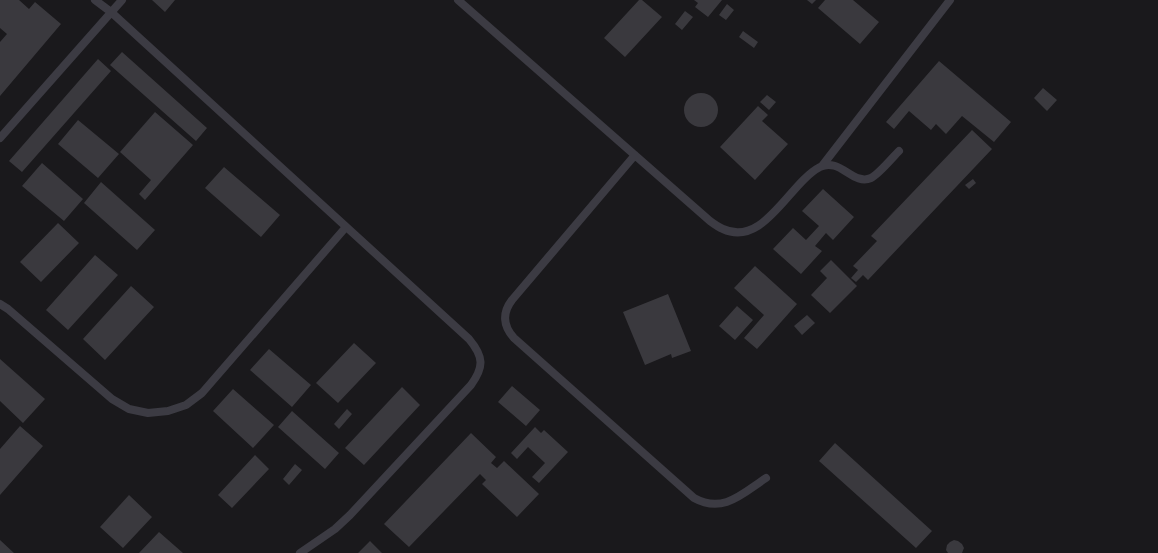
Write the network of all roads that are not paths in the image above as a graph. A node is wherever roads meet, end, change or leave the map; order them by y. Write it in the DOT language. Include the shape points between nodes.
graph roads {
  1 [pos="95,0"];
  2 [pos="122,0"];
  3 [pos="458,0"];
  4 [pos="950,0"];
  5 [pos="111,12"];
  6 [pos="0,138"];
  7 [pos="899,151"];
  8 [pos="635,156"];
  9 [pos="822,166"];
  10 [pos="346,227"];
  11 [pos="0,304"];
  12 [pos="766,478"];
  13 [pos="300,553"];
  1 -- 5 [label="lane"];
  2 -- 5 [label="lane"];
  3 -- 8 [label="lane"];
  4 -- 9 [label="lane"];
  5 -- 6 [label="lane"];
  5 -- 10 [label="lane"];
  7 -- 9 [label="lane" via="871,178 857,178 839,167"];
  8 -- 9 [label="lane" via="710,221 723,230 739,232 754,229 767,219 806,178"];
  8 -- 12 [label="lane" via="512,300 505,312 506,327 514,338 702,503 728,503"];
  10 -- 11 [label="lane" via="202,393 186,405 168,412 148,413 129,409 112,399"];
  10 -- 13 [label="lane" via="469,339 478,349 481,362 478,374 471,385 350,515 335,529"];
}
